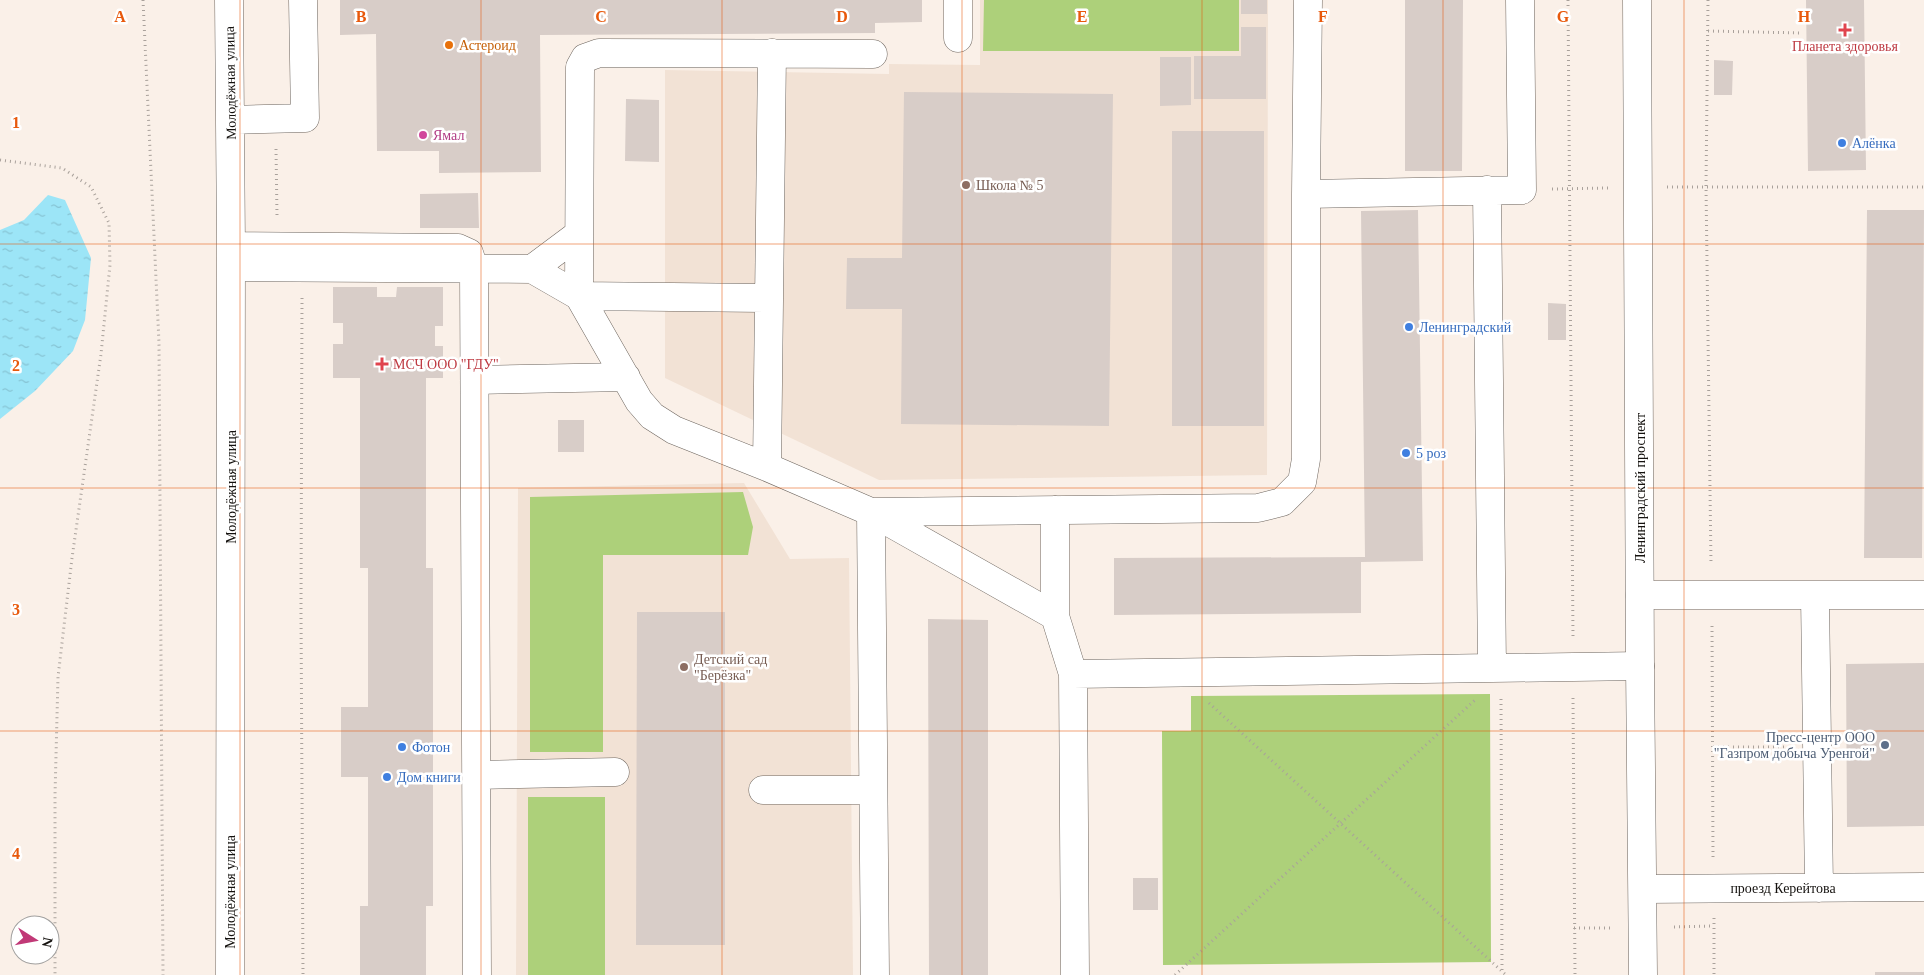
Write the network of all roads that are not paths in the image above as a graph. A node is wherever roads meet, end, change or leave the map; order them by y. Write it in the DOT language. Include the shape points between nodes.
graph roads {
  1 [pos="229,0"];
  2 [pos="303,0"];
  3 [pos="958,0"];
  4 [pos="1308,0"];
  5 [pos="1520,0"];
  6 [pos="1637,0"];
  7 [pos="958,38"];
  8 [pos="772,53"];
  9 [pos="873,54"];
  10 [pos="230,120"];
  11 [pos="1487,190"];
  12 [pos="1306,194"];
  13 [pos="579,234"];
  14 [pos="231,256"];
  15 [pos="474,268"];
  16 [pos="532,269"];
  17 [pos="579,296"];
  18 [pos="769,298"];
  19 [pos="626,377"];
  20 [pos="474,380"];
  21 [pos="767,467"];
  22 [pos="1054,510"];
  23 [pos="871,512"];
  24 [pos="1640,594"];
  25 [pos="1924,595"];
  26 [pos="1814,596"];
  27 [pos="1055,616"];
  28 [pos="1640,666"];
  29 [pos="1498,670"];
  30 [pos="1072,674"];
  31 [pos="614,772"];
  32 [pos="476,775"];
  33 [pos="764,790"];
  34 [pos="873,790"];
  35 [pos="1924,887"];
  36 [pos="1819,888"];
  37 [pos="1643,889"];
  38 [pos="230,975"];
  39 [pos="477,975"];
  40 [pos="875,975"];
  41 [pos="1075,975"];
  42 [pos="1643,975"];
  1 -- 10 [label="street, Молодёжная улица"];
  2 -- 10 [label="street" via="305,118"];
  3 -- 7 [label="street"];
  4 -- 12 [label="street"];
  5 -- 11 [label="street" via="1522,190"];
  6 -- 24 [label="street, Ленинградский проспект"];
  8 -- 9 [label="street"];
  8 -- 13 [label="street" via="599,53 585,58 580,67"];
  8 -- 18 [label="street"];
  10 -- 14 [label="street, Молодёжная улица"];
  11 -- 12 [label="street"];
  11 -- 29 [label="street"];
  12 -- 22 [label="street" via="1306,459 1302,482 1282,502 1258,508"];
  13 -- 16 [label="street"];
  13 -- 17 [label="street"];
  14 -- 15 [label="street" via="289,257 458,248 469,252"];
  14 -- 38 [label="street, Молодёжная улица"];
  15 -- 16 [label="street"];
  15 -- 20 [label="street"];
  16 -- 17 [label="street"];
  17 -- 18 [label="street"];
  17 -- 19 [label="street"];
  18 -- 21 [label="street"];
  19 -- 20 [label="street"];
  19 -- 21 [label="street" via="652,416 674,430"];
  20 -- 32 [label="street"];
  21 -- 23 [label="street"];
  22 -- 23 [label="street"];
  22 -- 27 [label="street"];
  23 -- 27 [label="street"];
  23 -- 34 [label="street"];
  24 -- 26 [label="street"];
  24 -- 28 [label="street, Ленинградский проспект"];
  25 -- 26 [label="street"];
  26 -- 36 [label="street"];
  27 -- 30 [label="street"];
  28 -- 29 [label="street"];
  28 -- 37 [label="street, Ленинградский проспект"];
  29 -- 30 [label="street"];
  30 -- 41 [label="street"];
  31 -- 32 [label="street"];
  32 -- 39 [label="street"];
  33 -- 34 [label="street"];
  34 -- 40 [label="street"];
  35 -- 36 [label="street, проезд Керейтова"];
  36 -- 37 [label="street, проезд Керейтова"];
  37 -- 42 [label="street, Ленинградский проспект"];
}
